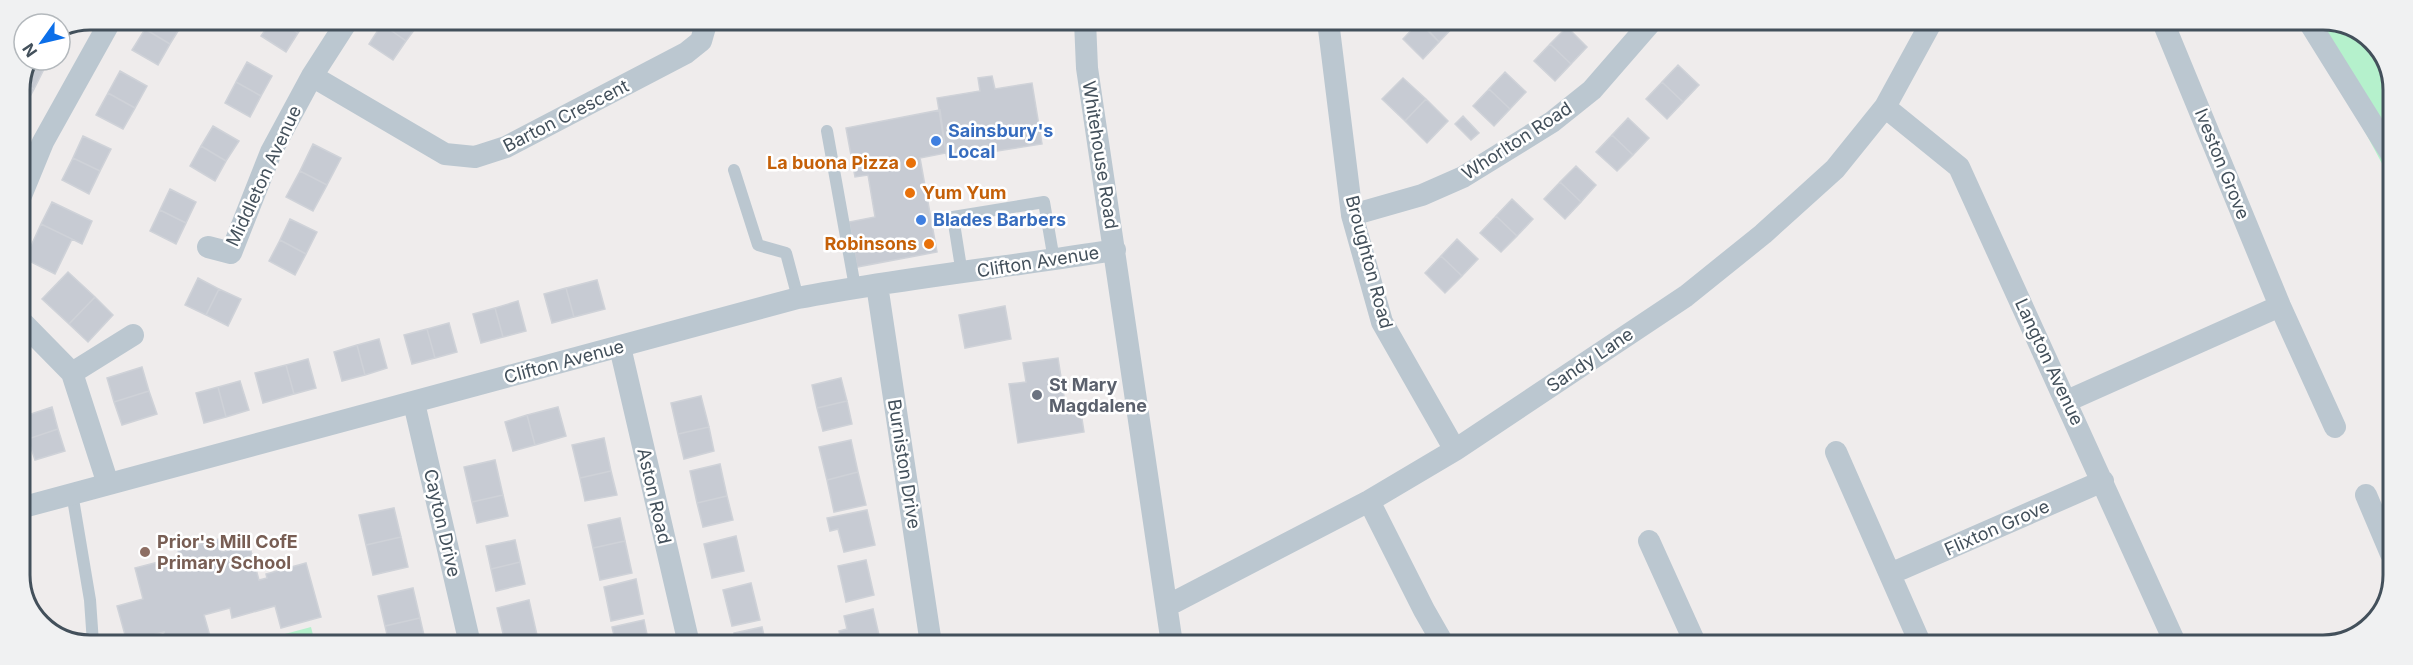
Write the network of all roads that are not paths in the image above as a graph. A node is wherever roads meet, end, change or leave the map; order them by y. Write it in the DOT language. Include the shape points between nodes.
graph roads {
  1 [pos="105,30"];
  2 [pos="342,30"];
  3 [pos="704,30"];
  4 [pos="1085,30"];
  5 [pos="1329,30"];
  6 [pos="1644,30"];
  7 [pos="1927,30"];
  8 [pos="2166,30"];
  9 [pos="2314,30"];
  10 [pos="312,76"];
  11 [pos="1885,107"];
  12 [pos="827,131"];
  13 [pos="2383,141"];
  14 [pos="734,170"];
  15 [pos="30,174"];
  16 [pos="1352,215"];
  17 [pos="208,247"];
  18 [pos="1115,250"];
  19 [pos="1053,260"];
  20 [pos="962,274"];
  21 [pos="878,285"];
  22 [pos="855,287"];
  23 [pos="798,298"];
  24 [pos="2280,306"];
  25 [pos="30,330"];
  26 [pos="133,335"];
  27 [pos="620,347"];
  28 [pos="72,373"];
  29 [pos="2067,401"];
  30 [pos="414,403"];
  31 [pos="2335,427"];
  32 [pos="1455,450"];
  33 [pos="1836,452"];
  34 [pos="2103,481"];
  35 [pos="108,484"];
  36 [pos="72,493"];
  37 [pos="2366,495"];
  38 [pos="1369,501"];
  39 [pos="30,505"];
  40 [pos="2383,535"];
  41 [pos="1649,541"];
  42 [pos="1890,574"];
  43 [pos="1167,606"];
  44 [pos="92,635"];
  45 [pos="468,635"];
  46 [pos="687,635"];
  47 [pos="930,635"];
  48 [pos="1171,635"];
  49 [pos="1438,635"];
  50 [pos="1691,635"];
  51 [pos="1917,635"];
  52 [pos="2172,635"];
  1 -- 15 [label="street" via="43,142"];
  2 -- 10 [label="street, Middleton Avenue"];
  3 -- 10 [label="street, Barton Crescent" via="701,41 686,53 506,147 475,157 445,154"];
  4 -- 18 [label="street, Whitehouse Road" via="1087,68"];
  5 -- 16 [label="street, Broughton Road"];
  6 -- 16 [label="street, Whorlton Road" via="1592,90 1552,122 1463,177 1422,195"];
  7 -- 11 [label="street, Sandy Lane"];
  8 -- 24 [label="street, Iveston Grove"];
  9 -- 13 [label="street"];
  10 -- 17 [label="street, Middleton Avenue" via="272,152 231,253"];
  11 -- 29 [label="street, Langton Avenue" via="1959,167"];
  11 -- 32 [label="street, Sandy Lane" via="1836,170 1686,296"];
  12 -- 22 [label="lane"];
  14 -- 23 [label="lane" via="758,245 786,253"];
  16 -- 32 [label="street, Broughton Road" via="1382,322"];
  18 -- 19 [label="street, Clifton Avenue"];
  18 -- 43 [label="street, Whitehouse Road"];
  19 -- 20 [label="street, Clifton Avenue"];
  19 -- 20 [label="lane" via="1044,202 953,217"];
  20 -- 21 [label="street, Clifton Avenue"];
  21 -- 22 [label="street, Clifton Avenue"];
  21 -- 47 [label="street, Burniston Drive"];
  22 -- 23 [label="street, Clifton Avenue"];
  23 -- 27 [label="street, Clifton Avenue"];
  24 -- 29 [label="street"];
  24 -- 31 [label="street, Iveston Grove"];
  25 -- 28 [label="street"];
  26 -- 28 [label="street"];
  27 -- 30 [label="street, Clifton Avenue"];
  27 -- 46 [label="street, Aston Road"];
  28 -- 35 [label="street"];
  29 -- 34 [label="street, Langton Avenue"];
  30 -- 35 [label="street, Clifton Avenue"];
  30 -- 45 [label="street, Cayton Drive"];
  32 -- 38 [label="street, Sandy Lane"];
  33 -- 42 [label="street"];
  34 -- 42 [label="street, Flixton Grove"];
  34 -- 52 [label="street, Langton Avenue"];
  35 -- 36 [label="street, Clifton Avenue"];
  36 -- 39 [label="street, Clifton Avenue"];
  36 -- 44 [label="lane"];
  37 -- 40 [label="street"];
  38 -- 43 [label="street, Sandy Lane"];
  38 -- 49 [label="street"];
  41 -- 50 [label="street"];
  42 -- 51 [label="street"];
  43 -- 48 [label="street, Whitehouse Road"];
}
